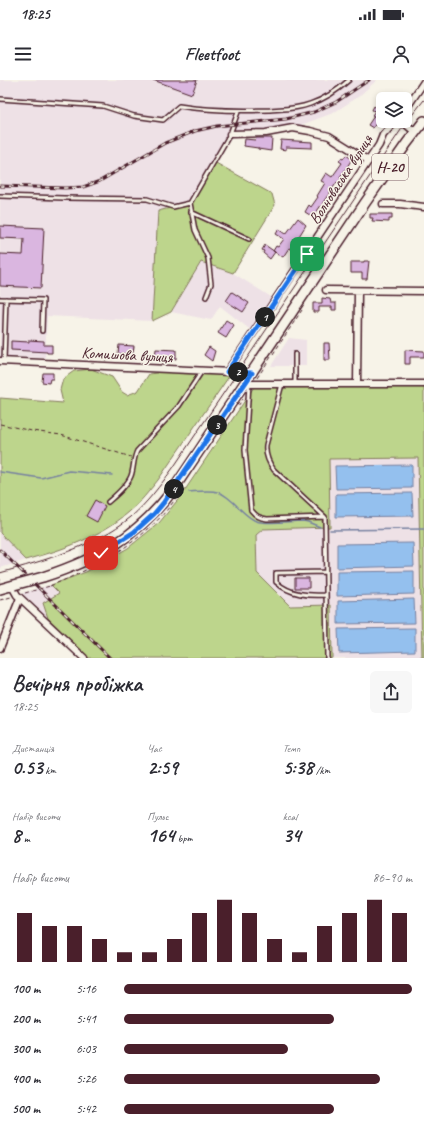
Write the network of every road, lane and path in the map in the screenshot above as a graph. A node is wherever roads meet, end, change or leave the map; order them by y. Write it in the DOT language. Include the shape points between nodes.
graph roads {
  1 [pos="349,80"];
  2 [pos="424,82"];
  3 [pos="0,99"];
  4 [pos="412,100"];
  5 [pos="238,112"];
  6 [pos="424,121"];
  7 [pos="390,128"];
  8 [pos="410,128"];
  9 [pos="415,132"];
  10 [pos="230,134"];
  11 [pos="369,160"];
  12 [pos="0,196"];
  13 [pos="190,203"];
  14 [pos="383,204"];
  15 [pos="424,207"];
  16 [pos="191,212"];
  17 [pos="249,239"];
  18 [pos="326,290"];
  19 [pos="358,291"];
  20 [pos="424,291"];
  21 [pos="206,297"];
  22 [pos="0,299"];
  23 [pos="6,299"];
  24 [pos="42,331"];
  25 [pos="296,354"];
  26 [pos="2,361"];
  27 [pos="202,371"];
  28 [pos="227,372"];
  29 [pos="252,373"];
  30 [pos="247,384"];
  31 [pos="282,384"];
  32 [pos="296,384"];
  33 [pos="357,384"];
  34 [pos="424,384"];
  35 [pos="0,424"];
  36 [pos="134,458"];
  37 [pos="108,502"];
  38 [pos="325,517"];
  39 [pos="326,572"];
  40 [pos="0,583"];
  41 [pos="13,585"];
  42 [pos="50,586"];
  43 [pos="25,593"];
  44 [pos="326,595"];
  45 [pos="18,596"];
  46 [pos="0,600"];
  47 [pos="0,648"];
  48 [pos="77,655"];
  49 [pos="84,658"];
  50 [pos="327,658"];
  1 -- 5 [label="lane" via="324,98 308,105"];
  2 -- 4 [label="street"];
  3 -- 5 [label="lane" via="103,106 134,116 163,120 179,106"];
  5 -- 10 [label="lane"];
  6 -- 9 [label="main road, Н-20"];
  7 -- 11 [label="street, Волноваська вулиця"];
  8 -- 9 [label="street"];
  9 -- 29 [label="main road, Н-20"];
  10 -- 11 [label="street" via="266,133 293,128 304,130 329,136"];
  10 -- 13 [label="lane"];
  11 -- 28 [label="street, Волноваська вулиця"];
  12 -- 13 [label="lane" via="147,199 173,207"];
  13 -- 16 [label="lane"];
  14 -- 15 [label="street"];
  16 -- 17 [label="lane"];
  16 -- 21 [label="lane" via="195,230 208,258 211,284"];
  18 -- 19 [label="street"];
  19 -- 20 [label="street"];
  19 -- 33 [label="street"];
  22 -- 23 [label="lane"];
  23 -- 24 [label="lane" via="43,300"];
  23 -- 26 [label="lane"];
  25 -- 32 [label="lane"];
  26 -- 27 [label="street, Комишова вулиця"];
  27 -- 28 [label="street, Комишова вулиця"];
  27 -- 36 [label="lane" via="179,406 137,451"];
  28 -- 29 [label="street, Комишова вулиця"];
  29 -- 30 [label="main road, Н-20"];
  30 -- 31 [label="street"];
  30 -- 38 [label="lane" via="245,450 251,510 260,518 267,519"];
  30 -- 41 [label="main road, Н-20, bridge" via="173,490 144,524 101,553 63,570"];
  31 -- 32 [label="street"];
  31 -- 38 [label="lane" via="266,445 267,459 274,470"];
  32 -- 33 [label="street"];
  33 -- 34 [label="street"];
  35 -- 36 [label="path" via="61,434"];
  36 -- 37 [label="lane" via="131,475 126,484"];
  38 -- 39 [label="lane"];
  39 -- 44 [label="lane"];
  39 -- 44 [label="lane" via="276,573 276,582 282,588 306,596"];
  40 -- 41 [label="main road, Н-20"];
  41 -- 45 [label="street"];
  42 -- 43 [label="path, bridge"];
  44 -- 50 [label="lane"];
  45 -- 46 [label="path"];
  45 -- 47 [label="street"];
  45 -- 48 [label="street"];
  48 -- 49 [label="street"];
}
